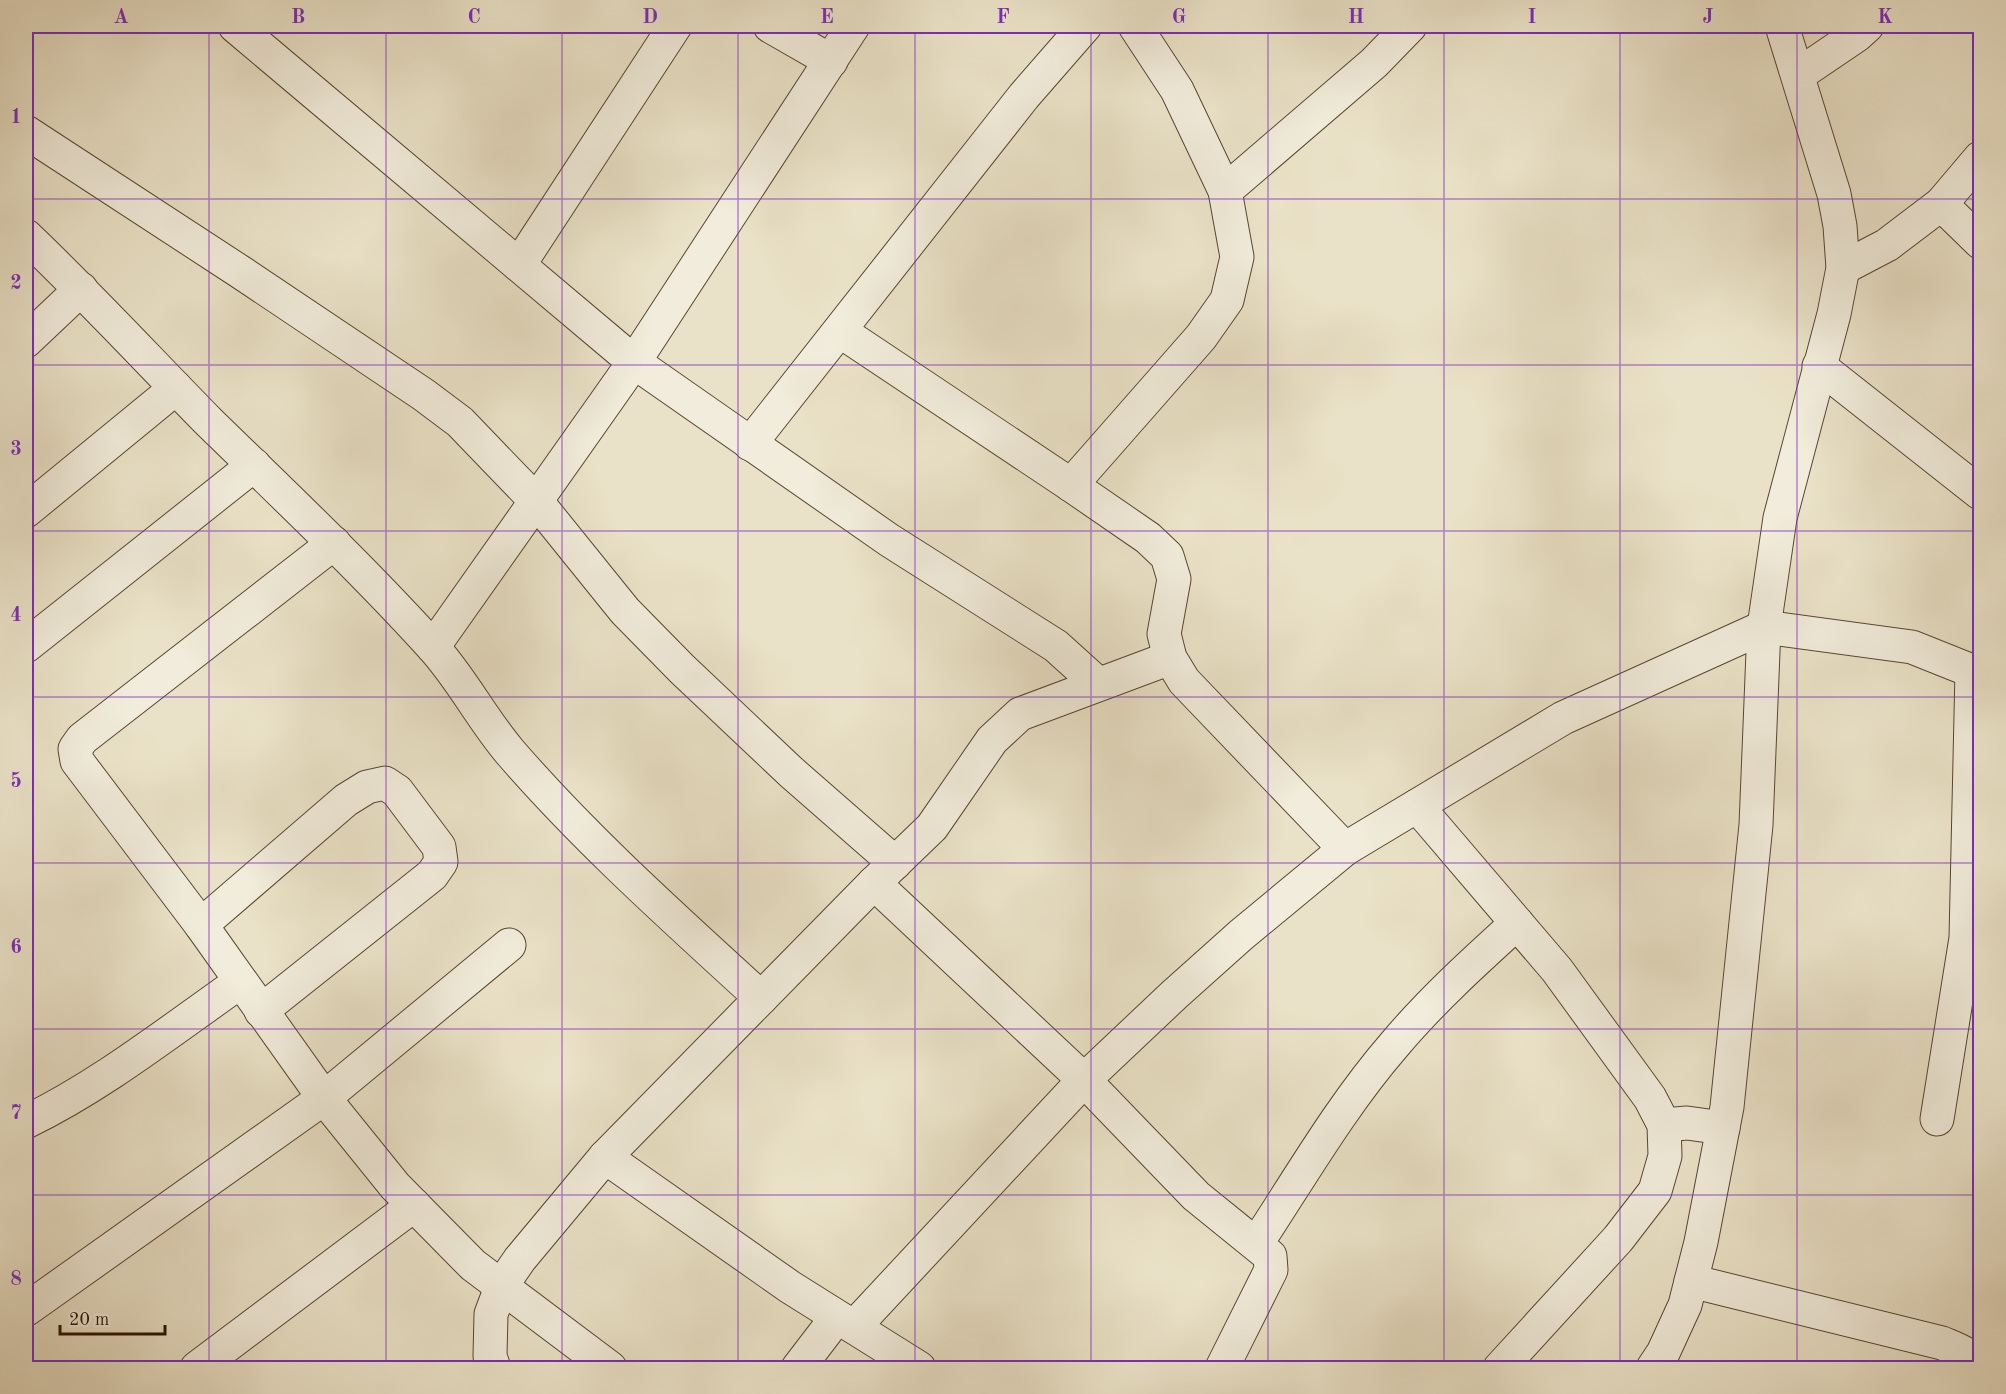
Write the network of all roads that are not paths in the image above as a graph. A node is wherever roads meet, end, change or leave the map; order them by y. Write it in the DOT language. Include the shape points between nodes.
graph roads {
  1 [pos="235,26"];
  2 [pos="675,26"];
  3 [pos="770,26"];
  4 [pos="853,26"];
  5 [pos="1085,26"];
  6 [pos="1135,26"];
  7 [pos="1410,26"];
  8 [pos="1782,26"];
  9 [pos="1866,26"];
  10 [pos="831,61"];
  11 [pos="1798,75"];
  12 [pos="26,132"];
  13 [pos="1980,158"];
  14 [pos="1225,191"];
  15 [pos="1941,204"];
  16 [pos="26,236"];
  17 [pos="1980,242"];
  18 [pos="519,265"];
  19 [pos="1843,268"];
  20 [pos="81,289"];
  21 [pos="840,330"];
  22 [pos="26,341"];
  23 [pos="634,362"];
  24 [pos="1819,366"];
  25 [pos="176,388"];
  26 [pos="750,444"];
  27 [pos="254,465"];
  28 [pos="1071,485"];
  29 [pos="1980,493"];
  30 [pos="537,502"];
  31 [pos="26,511"];
  32 [pos="334,543"];
  33 [pos="1764,627"];
  34 [pos="26,646"];
  35 [pos="433,647"];
  36 [pos="1170,658"];
  37 [pos="1976,674"];
  38 [pos="1098,684"];
  39 [pos="1417,806"];
  40 [pos="1346,849"];
  41 [pos="884,873"];
  42 [pos="1516,923"];
  43 [pos="201,925"];
  44 [pos="509,945"];
  45 [pos="240,982"];
  46 [pos="761,998"];
  47 [pos="261,1011"];
  48 [pos="1084,1080"];
  49 [pos="324,1098"];
  50 [pos="1937,1119"];
  51 [pos="26,1122"];
  52 [pos="1695,1126"];
  53 [pos="605,1157"];
  54 [pos="414,1205"];
  55 [pos="1257,1243"];
  56 [pos="1691,1281"];
  57 [pos="502,1285"];
  58 [pos="27,1309"];
  59 [pos="845,1322"];
  60 [pos="198,1368"];
  61 [pos="494,1368"];
  62 [pos="610,1368"];
  63 [pos="798,1368"];
  64 [pos="919,1368"];
  65 [pos="1222,1368"];
  66 [pos="1500,1368"];
  67 [pos="1653,1368"];
  68 [pos="1977,1368"];
  1 -- 18 [label="street"];
  2 -- 18 [label="street"];
  3 -- 10 [label="street"];
  4 -- 10 [label="street"];
  5 -- 21 [label="street" via="1024,96"];
  6 -- 14 [label="street" via="1177,90"];
  7 -- 14 [label="street" via="1374,63"];
  8 -- 11 [label="street"];
  9 -- 11 [label="street"];
  10 -- 23 [label="street"];
  11 -- 19 [label="street" via="1834,194"];
  12 -- 30 [label="street" via="424,395 460,422"];
  13 -- 15 [label="street"];
  14 -- 28 [label="street" via="1237,257 1227,300 1201,337"];
  15 -- 17 [label="street"];
  15 -- 19 [label="street" via="1887,245"];
  16 -- 20 [label="street"];
  18 -- 23 [label="street"];
  19 -- 24 [label="street"];
  20 -- 22 [label="street"];
  20 -- 25 [label="street"];
  21 -- 26 [label="street"];
  21 -- 28 [label="street"];
  23 -- 26 [label="street"];
  23 -- 30 [label="street"];
  24 -- 29 [label="street"];
  24 -- 33 [label="street" via="1780,518"];
  25 -- 27 [label="street"];
  25 -- 31 [label="street"];
  26 -- 38 [label="street" via="889,540 1056,646"];
  27 -- 32 [label="street"];
  27 -- 34 [label="street"];
  28 -- 36 [label="street" via="1148,538 1167,556 1174,579 1164,634"];
  30 -- 35 [label="street"];
  30 -- 41 [label="street" via="625,611 791,772"];
  32 -- 35 [label="street"];
  32 -- 43 [label="street" via="82,739 75,749 77,761"];
  33 -- 37 [label="street" via="1912,647"];
  33 -- 39 [label="street" via="1563,718"];
  33 -- 52 [label="street" via="1756,825"];
  35 -- 46 [label="street" via="509,751 604,853"];
  36 -- 38 [label="street"];
  36 -- 40 [label="street" via="1184,681"];
  37 -- 50 [label="street" via="1966,938"];
  38 -- 41 [label="street" via="1020,714 992,740 932,827"];
  39 -- 40 [label="street"];
  39 -- 42 [label="street"];
  40 -- 48 [label="street" via="1224,950"];
  41 -- 46 [label="street"];
  41 -- 48 [label="street"];
  42 -- 52 [label="street" via="1557,970 1650,1098"];
  42 -- 55 [label="street" via="1440,994 1393,1045 1345,1109"];
  43 -- 45 [label="street"];
  43 -- 47 [label="street" via="346,800 367,787 385,783 397,791 439,847 441,862 432,875"];
  44 -- 49 [label="street"];
  45 -- 47 [label="street"];
  45 -- 51 [label="street" via="114,1071"];
  46 -- 53 [label="street"];
  47 -- 49 [label="street"];
  48 -- 55 [label="street" via="1196,1196"];
  48 -- 59 [label="street"];
  49 -- 54 [label="street"];
  49 -- 58 [label="street"];
  52 -- 56 [label="street" via="1715,1166"];
  52 -- 66 [label="street" via="1665,1156 1655,1191 1618,1239"];
  53 -- 57 [label="street"];
  53 -- 59 [label="street"];
  54 -- 57 [label="street" via="473,1265"];
  54 -- 60 [label="street"];
  55 -- 65 [label="street" via="1270,1256 1271,1270"];
  56 -- 67 [label="street" via="1685,1305"];
  56 -- 68 [label="street" via="1942,1343 1963,1352"];
  57 -- 61 [label="street" via="491,1314 490,1356"];
  57 -- 62 [label="street"];
  59 -- 63 [label="street"];
  59 -- 64 [label="street"];
}
